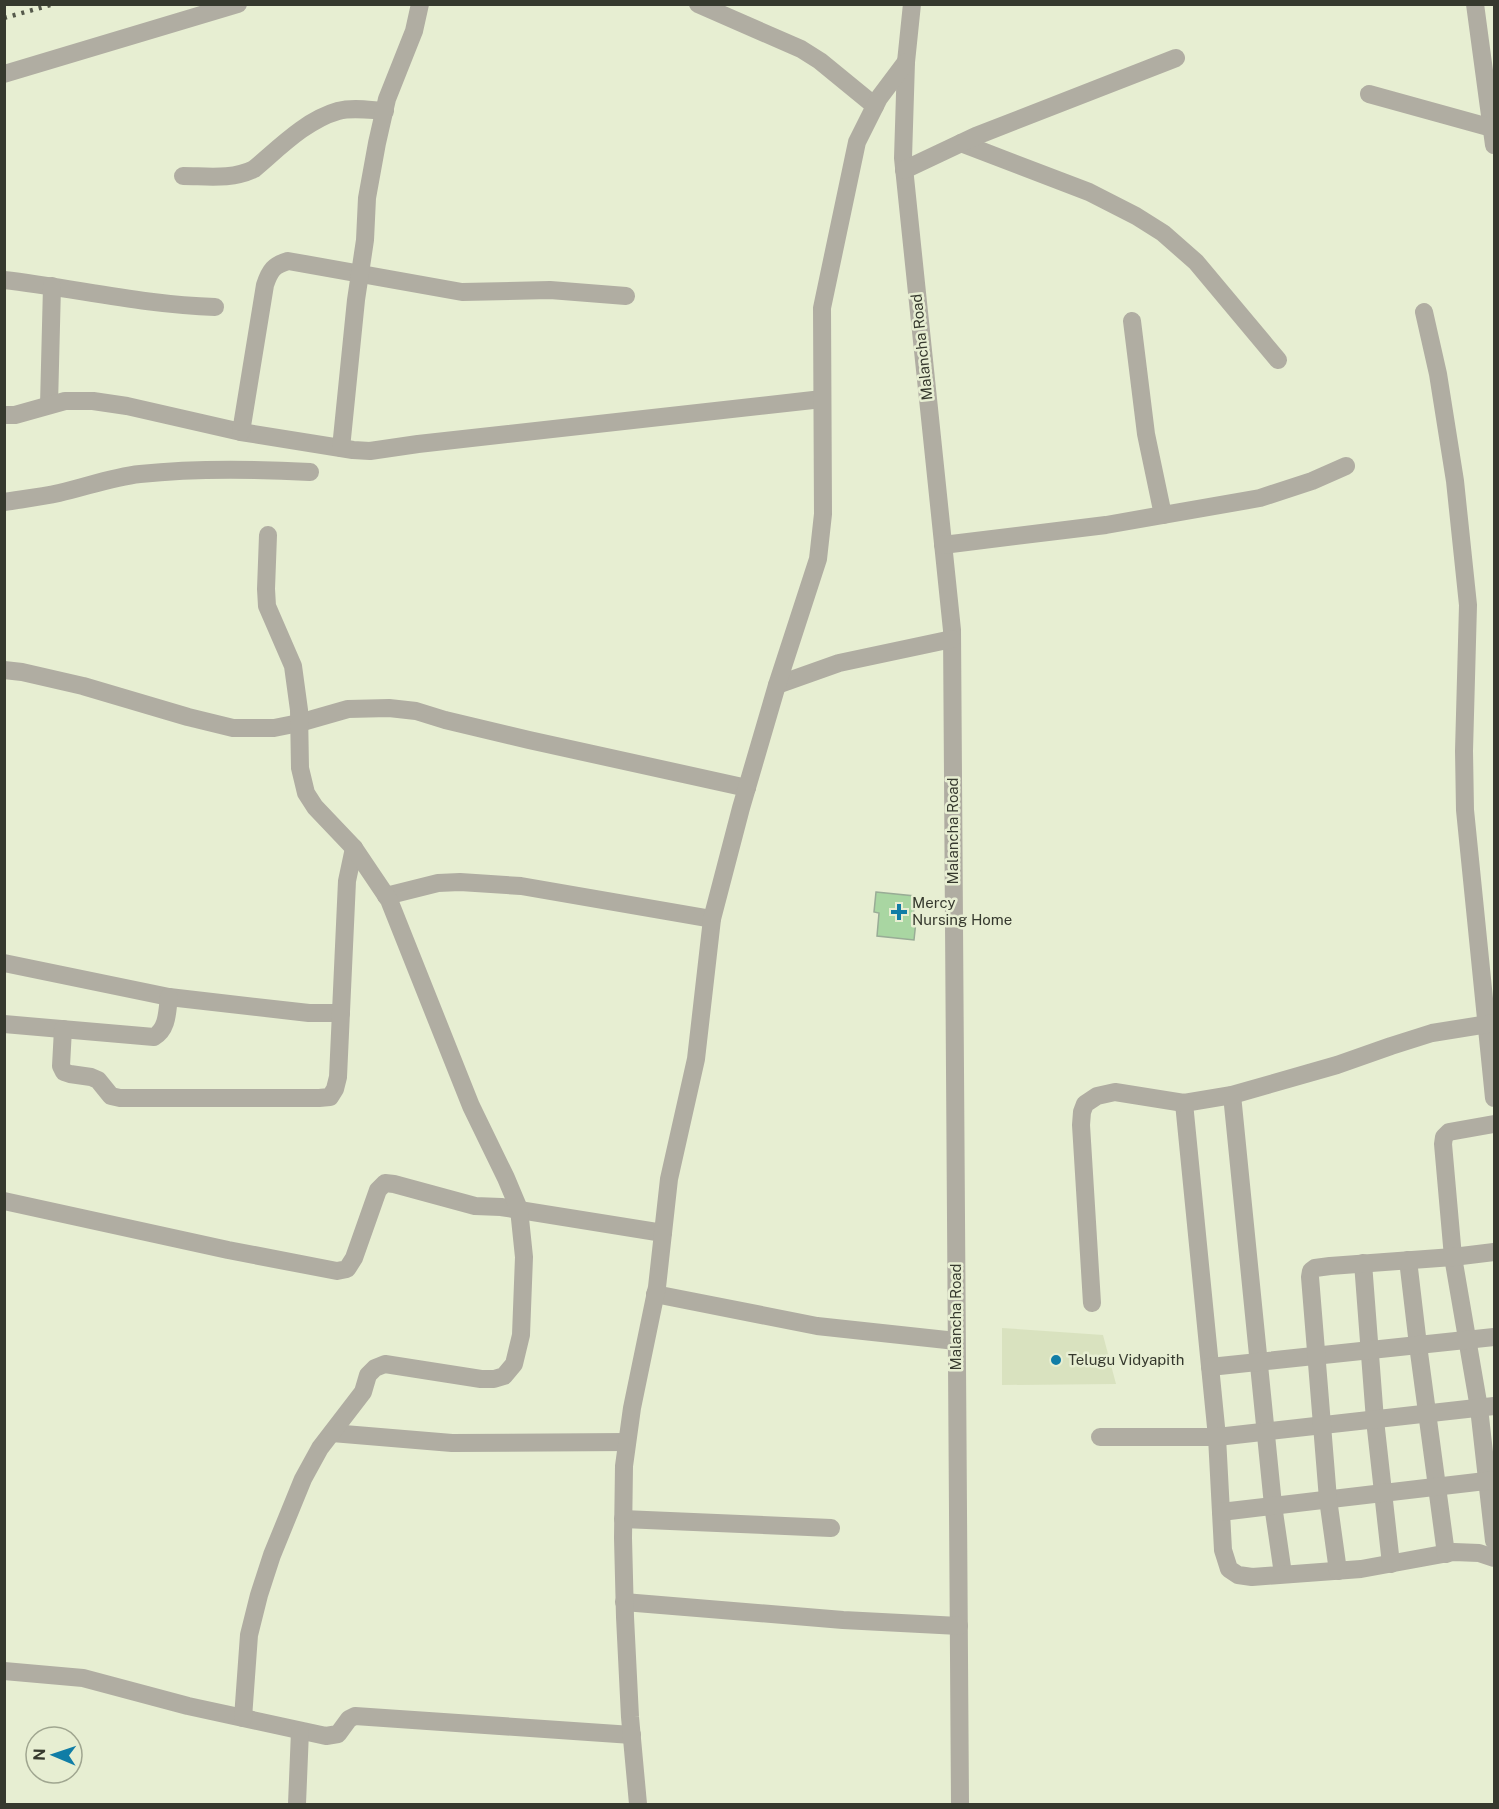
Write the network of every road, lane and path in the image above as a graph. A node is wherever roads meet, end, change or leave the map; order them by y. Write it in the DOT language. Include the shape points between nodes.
graph roads {
  1 [pos="238,4"];
  2 [pos="420,4"];
  3 [pos="698,4"];
  4 [pos="912,4"];
  5 [pos="1475,4"];
  6 [pos="1176,58"];
  7 [pos="906,62"];
  8 [pos="4,74"];
  9 [pos="1369,94"];
  10 [pos="875,106"];
  11 [pos="385,111"];
  12 [pos="1493,136"];
  13 [pos="961,143"];
  14 [pos="904,170"];
  15 [pos="183,176"];
  16 [pos="361,273"];
  17 [pos="4,280"];
  18 [pos="52,286"];
  19 [pos="626,296"];
  20 [pos="215,307"];
  21 [pos="1424,312"];
  22 [pos="1132,321"];
  23 [pos="1278,360"];
  24 [pos="822,399"];
  25 [pos="49,405"];
  26 [pos="4,415"];
  27 [pos="241,432"];
  28 [pos="341,448"];
  29 [pos="1346,466"];
  30 [pos="310,472"];
  31 [pos="4,502"];
  32 [pos="1163,515"];
  33 [pos="268,535"];
  34 [pos="943,545"];
  35 [pos="952,639"];
  36 [pos="4,670"];
  37 [pos="777,685"];
  38 [pos="299,723"];
  39 [pos="747,788"];
  40 [pos="354,848"];
  41 [pos="386,896"];
  42 [pos="712,919"];
  43 [pos="4,963"];
  44 [pos="169,997"];
  45 [pos="341,1013"];
  46 [pos="1491,1023"];
  47 [pos="4,1024"];
  48 [pos="63,1029"];
  49 [pos="1232,1095"];
  50 [pos="1494,1098"];
  51 [pos="1184,1103"];
  52 [pos="1494,1124"];
  53 [pos="4,1201"];
  54 [pos="519,1209"];
  55 [pos="663,1233"];
  56 [pos="1494,1252"];
  57 [pos="1453,1257"];
  58 [pos="1408,1260"];
  59 [pos="1363,1263"];
  60 [pos="655,1294"];
  61 [pos="1092,1303"];
  62 [pos="1494,1337"];
  63 [pos="1466,1340"];
  64 [pos="956,1341"];
  65 [pos="1418,1345"];
  66 [pos="1370,1350"];
  67 [pos="1316,1356"];
  68 [pos="1260,1362"];
  69 [pos="1210,1367"];
  70 [pos="1486,1407"];
  71 [pos="1428,1414"];
  72 [pos="1376,1420"];
  73 [pos="1322,1426"];
  74 [pos="1267,1432"];
  75 [pos="332,1433"];
  76 [pos="1100,1437"];
  77 [pos="1217,1437"];
  78 [pos="627,1442"];
  79 [pos="1491,1480"];
  80 [pos="1438,1486"];
  81 [pos="1383,1493"];
  82 [pos="1328,1499"];
  83 [pos="1273,1505"];
  84 [pos="1221,1512"];
  85 [pos="623,1519"];
  86 [pos="831,1528"];
  87 [pos="1494,1540"];
  88 [pos="1446,1554"];
  89 [pos="1494,1558"];
  90 [pos="1391,1564"];
  91 [pos="1338,1571"];
  92 [pos="1283,1575"];
  93 [pos="624,1602"];
  94 [pos="958,1626"];
  95 [pos="4,1671"];
  96 [pos="243,1718"];
  97 [pos="300,1731"];
  98 [pos="632,1735"];
  99 [pos="297,1804"];
  100 [pos="638,1804"];
  101 [pos="960,1804"];
  1 -- 8 [label="street"];
  2 -- 11 [label="street"];
  3 -- 10 [label="street" via="801,49"];
  4 -- 7 [label="street, Malancha Road"];
  5 -- 12 [label="street"];
  6 -- 13 [label="street"];
  7 -- 10 [label="street"];
  7 -- 14 [label="street, Malancha Road"];
  9 -- 12 [label="street"];
  10 -- 24 [label="street" via="857,142 822,308"];
  11 -- 15 [label="street" via="354,109 321,117 244,174"];
  11 -- 16 [label="street" via="367,198"];
  13 -- 14 [label="street"];
  13 -- 23 [label="street" via="1089,192 1163,233 1196,262"];
  14 -- 34 [label="street, Malancha Road"];
  16 -- 19 [label="street" via="462,292 550,290"];
  16 -- 27 [label="street" via="288,261 276,264 269,273"];
  16 -- 28 [label="street"];
  17 -- 18 [label="street"];
  18 -- 20 [label="street" via="180,306"];
  18 -- 25 [label="street"];
  21 -- 46 [label="street" via="1455,481 1468,605 1465,810"];
  22 -- 32 [label="street" via="1146,434"];
  24 -- 28 [label="street" via="370,451"];
  24 -- 37 [label="street" via="823,514 818,559"];
  25 -- 26 [label="street"];
  25 -- 27 [label="street" via="93,401"];
  27 -- 28 [label="street"];
  29 -- 32 [label="street" via="1260,498"];
  30 -- 31 [label="street" via="219,470 139,474"];
  32 -- 34 [label="street"];
  33 -- 38 [label="street" via="267,606 293,666"];
  34 -- 35 [label="street, Malancha Road"];
  35 -- 37 [label="street" via="839,663"];
  35 -- 64 [label="street, Malancha Road"];
  36 -- 38 [label="street" via="83,686 232,728 259,729"];
  37 -- 39 [label="street"];
  38 -- 39 [label="street" via="348,709 416,711"];
  38 -- 40 [label="street" via="300,768 306,793"];
  39 -- 42 [label="street"];
  40 -- 41 [label="street"];
  40 -- 45 [label="street" via="347,881"];
  41 -- 42 [label="street" via="438,883 521,886"];
  41 -- 54 [label="street" via="471,1106"];
  42 -- 55 [label="street" via="696,1059 669,1179"];
  43 -- 44 [label="street"];
  44 -- 45 [label="street"];
  44 -- 48 [label="street" via="165,1026 154,1037"];
  45 -- 48 [label="street" via="335,1089 330,1097 319,1098 111,1096 98,1080 64,1072"];
  46 -- 49 [label="street" via="1432,1034"];
  46 -- 50 [label="street"];
  47 -- 48 [label="street"];
  49 -- 51 [label="street"];
  49 -- 68 [label="street"];
  51 -- 61 [label="street" via="1115,1092 1097,1096 1082,1112"];
  51 -- 69 [label="street"];
  52 -- 57 [label="street" via="1454,1130 1444,1137"];
  53 -- 54 [label="street" via="337,1271 347,1269 354,1258 378,1190 385,1183 475,1206"];
  54 -- 55 [label="street"];
  54 -- 75 [label="street" via="524,1257 521,1335 514,1364 504,1376 481,1379 385,1364 368,1375 363,1392"];
  55 -- 60 [label="street"];
  56 -- 57 [label="street"];
  57 -- 58 [label="street"];
  57 -- 63 [label="street"];
  58 -- 59 [label="street"];
  58 -- 65 [label="street"];
  59 -- 66 [label="street"];
  59 -- 67 [label="street" via="1311,1271"];
  60 -- 64 [label="street" via="817,1326"];
  60 -- 78 [label="street"];
  62 -- 63 [label="street"];
  63 -- 65 [label="street"];
  63 -- 70 [label="street"];
  64 -- 94 [label="street, Malancha Road"];
  65 -- 66 [label="street"];
  65 -- 71 [label="street"];
  66 -- 67 [label="street"];
  66 -- 72 [label="street"];
  67 -- 68 [label="street"];
  67 -- 73 [label="street"];
  68 -- 69 [label="street"];
  68 -- 74 [label="street"];
  69 -- 77 [label="street"];
  70 -- 71 [label="street"];
  70 -- 79 [label="street"];
  71 -- 72 [label="street"];
  71 -- 80 [label="street"];
  72 -- 73 [label="street"];
  72 -- 81 [label="street"];
  73 -- 74 [label="street"];
  73 -- 82 [label="street"];
  74 -- 77 [label="street"];
  74 -- 83 [label="street"];
  75 -- 78 [label="street" via="452,1443"];
  75 -- 96 [label="street" via="303,1479 259,1595 249,1635"];
  76 -- 77 [label="street"];
  77 -- 84 [label="street"];
  78 -- 85 [label="street"];
  79 -- 80 [label="street"];
  79 -- 87 [label="street"];
  80 -- 81 [label="street"];
  80 -- 88 [label="street"];
  81 -- 82 [label="street"];
  81 -- 90 [label="street"];
  82 -- 83 [label="street"];
  82 -- 91 [label="street"];
  83 -- 84 [label="street"];
  83 -- 92 [label="street"];
  84 -- 92 [label="street" via="1228,1569 1252,1577"];
  85 -- 86 [label="street"];
  85 -- 93 [label="street"];
  88 -- 89 [label="street" via="1479,1553"];
  88 -- 90 [label="street"];
  90 -- 91 [label="street"];
  91 -- 92 [label="street"];
  93 -- 94 [label="street"];
  93 -- 98 [label="street"];
  94 -- 101 [label="street, Malancha Road"];
  95 -- 96 [label="street" via="83,1678"];
  96 -- 97 [label="street"];
  97 -- 98 [label="street" via="333,1736 355,1716"];
  97 -- 99 [label="street"];
  98 -- 100 [label="street"];
}
